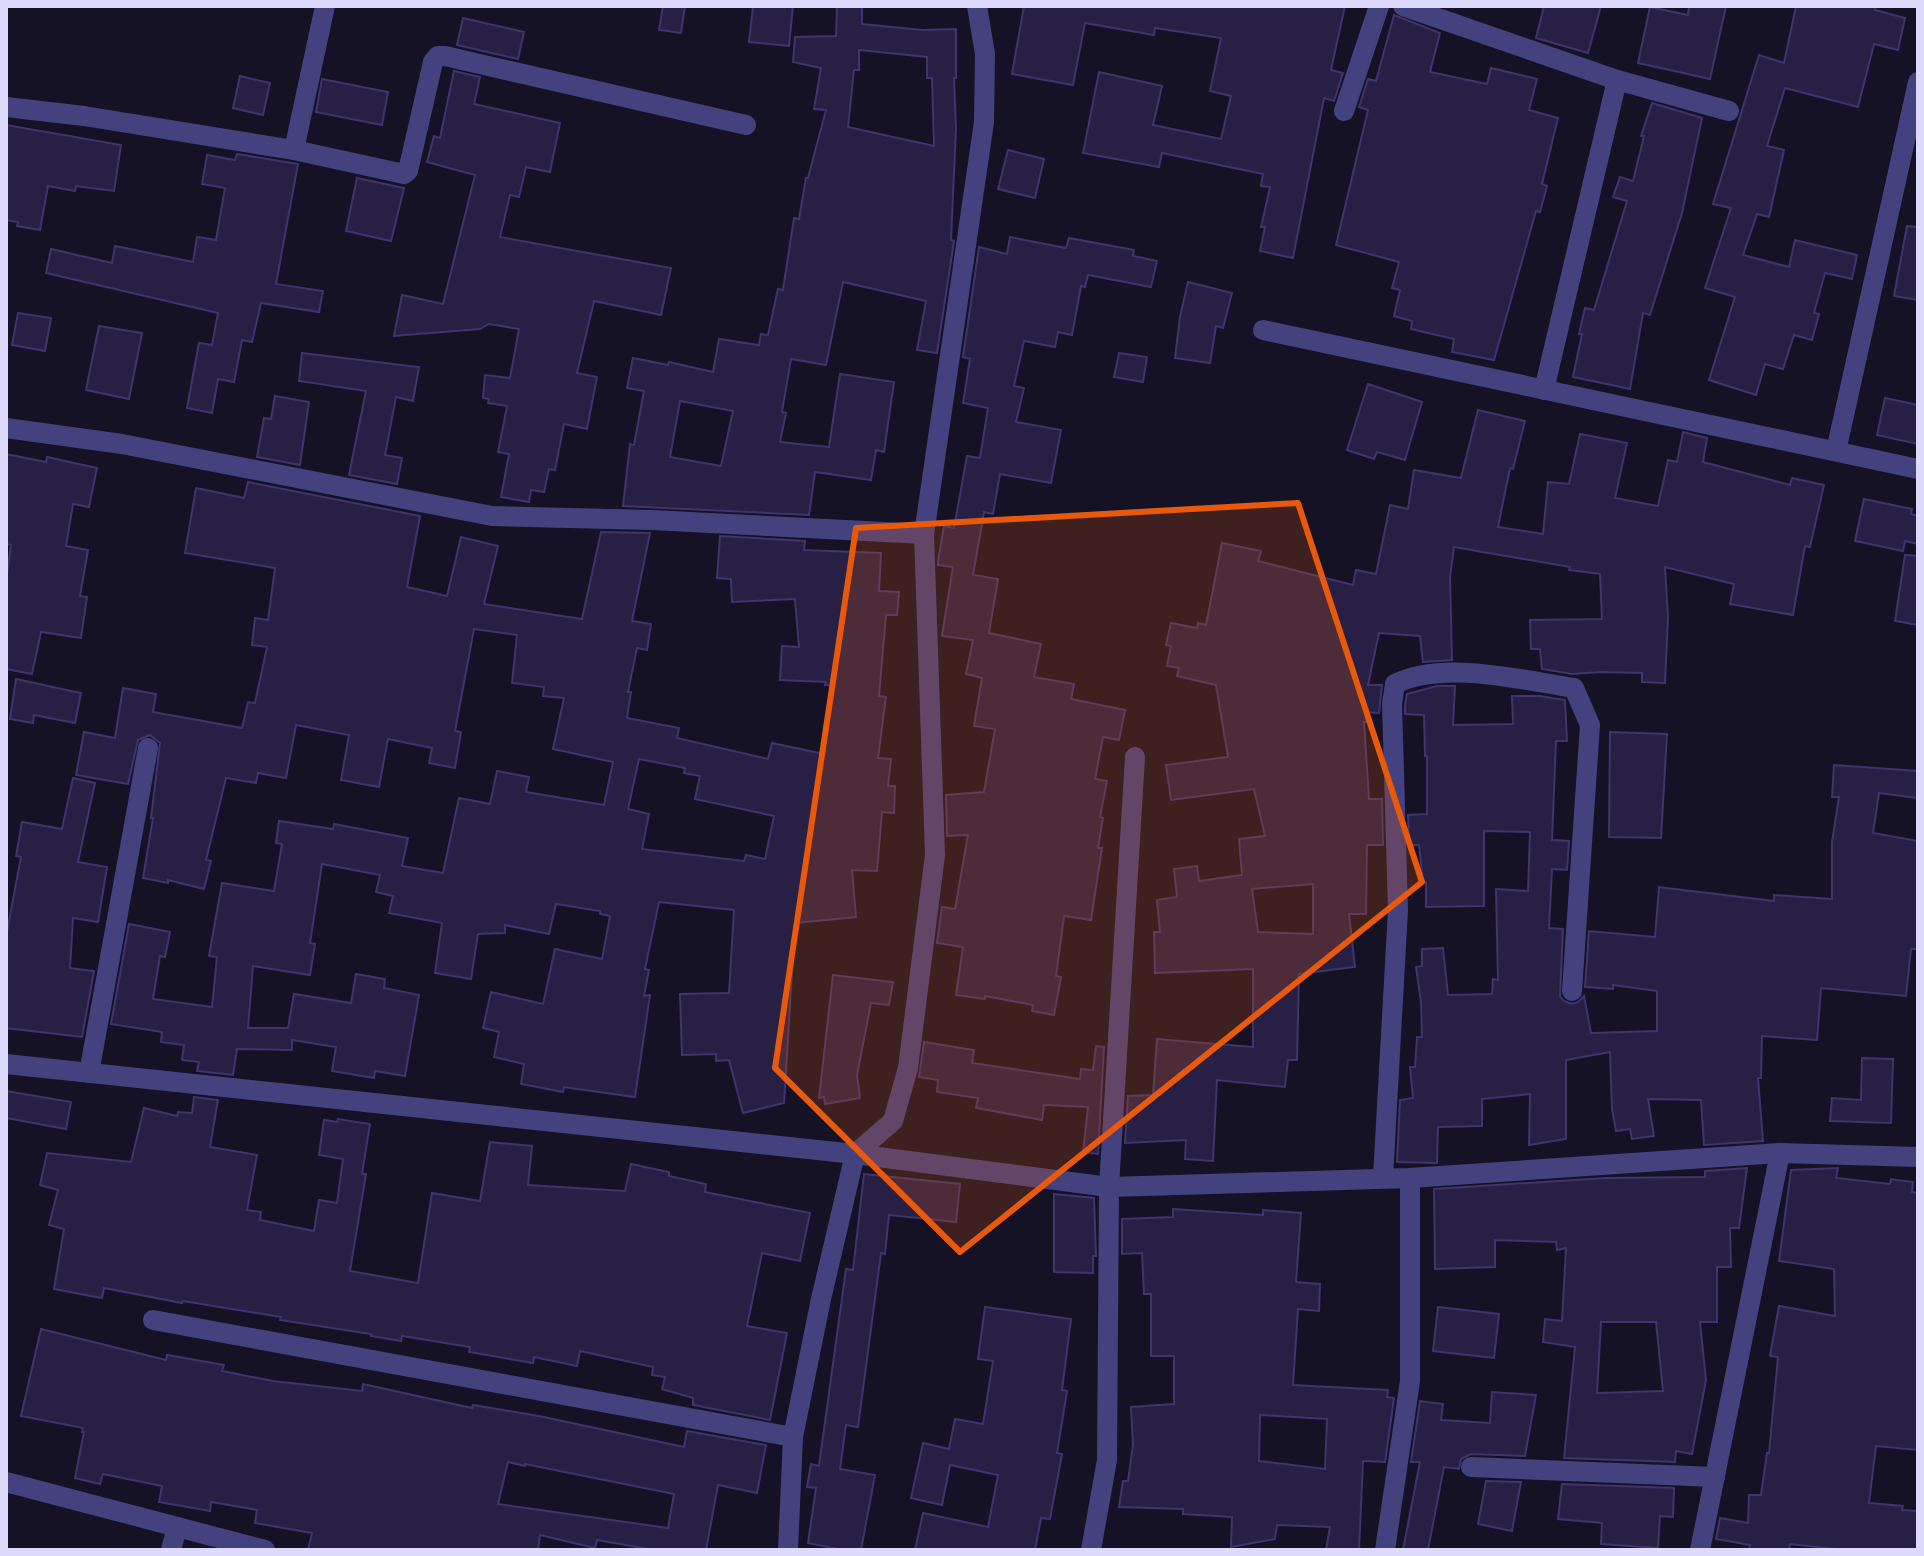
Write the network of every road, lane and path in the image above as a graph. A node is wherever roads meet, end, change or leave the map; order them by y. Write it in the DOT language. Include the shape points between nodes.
graph roads {
  1 [pos="325,6"];
  2 [pos="977,6"];
  3 [pos="1379,6"];
  4 [pos="1403,6"];
  5 [pos="1617,80"];
  6 [pos="1918,82"];
  7 [pos="6,107"];
  8 [pos="1344,111"];
  9 [pos="1729,111"];
  10 [pos="746,125"];
  11 [pos="294,150"];
  12 [pos="1263,330"];
  13 [pos="1544,390"];
  14 [pos="6,428"];
  15 [pos="1836,451"];
  16 [pos="1918,469"];
  17 [pos="924,534"];
  18 [pos="148,748"];
  19 [pos="1135,757"];
  20 [pos="1572,991"];
  21 [pos="6,1064"];
  22 [pos="89,1073"];
  23 [pos="1780,1153"];
  24 [pos="855,1154"];
  25 [pos="1918,1157"];
  26 [pos="1383,1177"];
  27 [pos="1410,1178"];
  28 [pos="1109,1187"];
  29 [pos="153,1320"];
  30 [pos="793,1437"];
  31 [pos="1471,1467"];
  32 [pos="1715,1477"];
  33 [pos="6,1482"];
  34 [pos="177,1527"];
  35 [pos="171,1550"];
  36 [pos="265,1550"];
  37 [pos="788,1550"];
  38 [pos="1091,1550"];
  39 [pos="1385,1550"];
  40 [pos="1700,1550"];
  1 -- 11 [label="street"];
  2 -- 17 [label="street" via="985,54 984,122"];
  3 -- 8 [label="street"];
  4 -- 5 [label="street"];
  5 -- 9 [label="street"];
  5 -- 13 [label="street"];
  6 -- 15 [label="street"];
  7 -- 11 [label="street"];
  10 -- 11 [label="street" via="438,56 404,174"];
  12 -- 13 [label="street"];
  13 -- 15 [label="street"];
  14 -- 17 [label="street" via="122,444 492,516"];
  15 -- 16 [label="street"];
  17 -- 24 [label="street" via="935,855 908,1068 893,1121"];
  18 -- 22 [label="street"];
  19 -- 28 [label="street"];
  20 -- 26 [label="street" via="1590,725 1574,688 1476,674 1414,674 1395,684 1398,910"];
  21 -- 22 [label="street"];
  22 -- 24 [label="street"];
  23 -- 25 [label="street"];
  23 -- 27 [label="street"];
  23 -- 32 [label="street"];
  24 -- 28 [label="street"];
  24 -- 30 [label="street"];
  26 -- 27 [label="street"];
  26 -- 28 [label="street"];
  27 -- 39 [label="street" via="1410,1381"];
  28 -- 38 [label="street" via="1107,1460"];
  29 -- 30 [label="street"];
  30 -- 37 [label="street"];
  31 -- 32 [label="street"];
  32 -- 40 [label="street"];
  33 -- 34 [label="street"];
  34 -- 35 [label="street"];
  34 -- 36 [label="street"];
}
